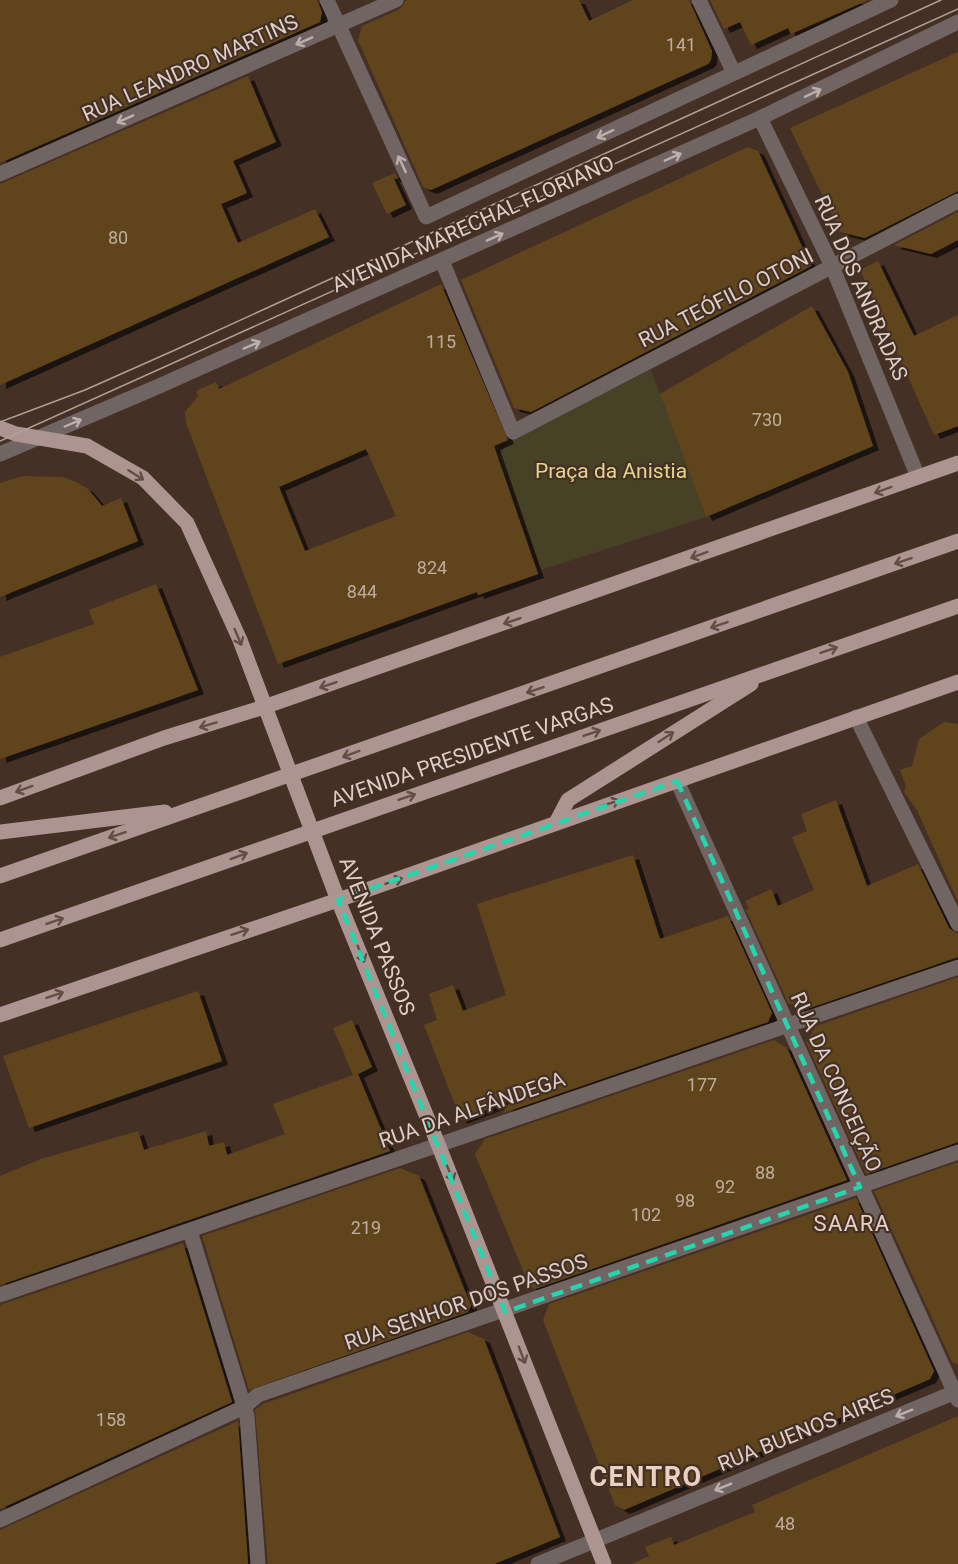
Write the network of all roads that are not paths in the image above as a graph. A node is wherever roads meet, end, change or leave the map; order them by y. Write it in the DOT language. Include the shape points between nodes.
graph roads {
  1 [pos="327,0"];
  2 [pos="396,0"];
  3 [pos="699,0"];
  4 [pos="891,0"];
  5 [pos="958,22"];
  6 [pos="338,26"];
  7 [pos="734,73"];
  8 [pos="760,118"];
  9 [pos="0,174"];
  10 [pos="958,201"];
  11 [pos="442,261"];
  12 [pos="832,266"];
  13 [pos="2,429"];
  14 [pos="39,438"];
  15 [pos="0,454"];
  16 [pos="958,463"];
  17 [pos="918,477"];
  18 [pos="958,541"];
  19 [pos="958,606"];
  20 [pos="774,669"];
  21 [pos="958,681"];
  22 [pos="264,707"];
  23 [pos="856,717"];
  24 [pos="290,776"];
  25 [pos="678,781"];
  26 [pos="0,798"];
  27 [pos="192,809"];
  28 [pos="556,823"];
  29 [pos="312,830"];
  30 [pos="0,832"];
  31 [pos="0,876"];
  32 [pos="338,900"];
  33 [pos="958,924"];
  34 [pos="0,940"];
  35 [pos="958,967"];
  36 [pos="0,1015"];
  37 [pos="787,1024"];
  38 [pos="438,1144"];
  39 [pos="958,1152"];
  40 [pos="860,1187"];
  41 [pos="190,1231"];
  42 [pos="0,1295"];
  43 [pos="505,1312"];
  44 [pos="957,1394"];
  45 [pos="244,1407"];
  46 [pos="0,1520"];
  47 [pos="594,1540"];
  48 [pos="258,1564"];
  49 [pos="538,1564"];
  50 [pos="604,1564"];
  1 -- 6 [label="street"];
  2 -- 6 [label="street, RUA LEANDRO MARTINS"];
  3 -- 7 [label="street"];
  4 -- 7 [label="street, AVENIDA MARECHAL FLORIANO"];
  8 -- 5 [label="street, AVENIDA MARECHAL FLORIANO, one-way"];
  7 -- 6 [label="street, AVENIDA MARECHAL FLORIANO, one-way" via="426,217"];
  6 -- 9 [label="street, RUA LEANDRO MARTINS, one-way"];
  11 -- 8 [label="street, AVENIDA MARECHAL FLORIANO, one-way"];
  8 -- 12 [label="street, RUA DOS ANDRADAS"];
  10 -- 12 [label="street, RUA TEÓFILO OTONI"];
  11 -- 12 [label="street, RUA TEÓFILO OTONI" via="513,432"];
  14 -- 11 [label="street, AVENIDA MARECHAL FLORIANO, one-way"];
  12 -- 17 [label="street, RUA DOS ANDRADAS"];
  13 -- 14 [label="main road, AVENIDA PASSOS"];
  14 -- 15 [label="street, AVENIDA MARECHAL FLORIANO"];
  14 -- 22 [label="main road, AVENIDA PASSOS, one-way" via="87,446 143,478 187,523 240,640"];
  16 -- 17 [label="main road"];
  17 -- 22 [label="main road, one-way"];
  18 -- 24 [label="main road, AVENIDA PRESIDENTE VARGAS, one-way"];
  20 -- 19 [label="main road, AVENIDA PRESIDENTE VARGAS, one-way"];
  28 -- 20 [label="main road, one-way" via="568,800"];
  29 -- 20 [label="main road, AVENIDA PRESIDENTE VARGAS, one-way"];
  21 -- 23 [label="main road"];
  22 -- 24 [label="main road, AVENIDA PASSOS"];
  22 -- 26 [label="main road, one-way" via="164,738"];
  23 -- 25 [label="main road"];
  23 -- 33 [label="street"];
  24 -- 27 [label="main road, AVENIDA PRESIDENTE VARGAS"];
  24 -- 29 [label="main road, AVENIDA PASSOS"];
  28 -- 25 [label="main road, one-way"];
  25 -- 37 [label="street, RUA DA CONCEIÇÃO"];
  27 -- 30 [label="main road"];
  27 -- 31 [label="main road, AVENIDA PRESIDENTE VARGAS, one-way"];
  32 -- 28 [label="main road, one-way"];
  29 -- 32 [label="main road, AVENIDA PASSOS"];
  34 -- 29 [label="main road, AVENIDA PRESIDENTE VARGAS, one-way"];
  36 -- 32 [label="main road, one-way"];
  32 -- 38 [label="main road, AVENIDA PASSOS, one-way"];
  35 -- 37 [label="street, RUA DA ALFÂNDEGA"];
  37 -- 38 [label="street, RUA DA ALFÂNDEGA"];
  37 -- 40 [label="street, RUA DA CONCEIÇÃO"];
  38 -- 41 [label="street, RUA DA ALFÂNDEGA"];
  38 -- 43 [label="main road, AVENIDA PASSOS, one-way"];
  39 -- 40 [label="street, RUA SENHOR DOS PASSOS"];
  40 -- 43 [label="street, RUA SENHOR DOS PASSOS"];
  40 -- 44 [label="street, RUA DA CONCEIÇÃO"];
  41 -- 42 [label="street, RUA DA ALFÂNDEGA"];
  41 -- 45 [label="street"];
  43 -- 45 [label="street, RUA SENHOR DOS PASSOS" via="474,1319 258,1395"];
  43 -- 47 [label="main road, AVENIDA PASSOS, one-way"];
  44 -- 47 [label="street, RUA BUENOS AIRES, one-way"];
  45 -- 46 [label="street, RUA SENHOR DOS PASSOS"];
  45 -- 48 [label="street"];
  47 -- 49 [label="street, RUA BUENOS AIRES"];
  47 -- 50 [label="main road, AVENIDA PASSOS"];
}
